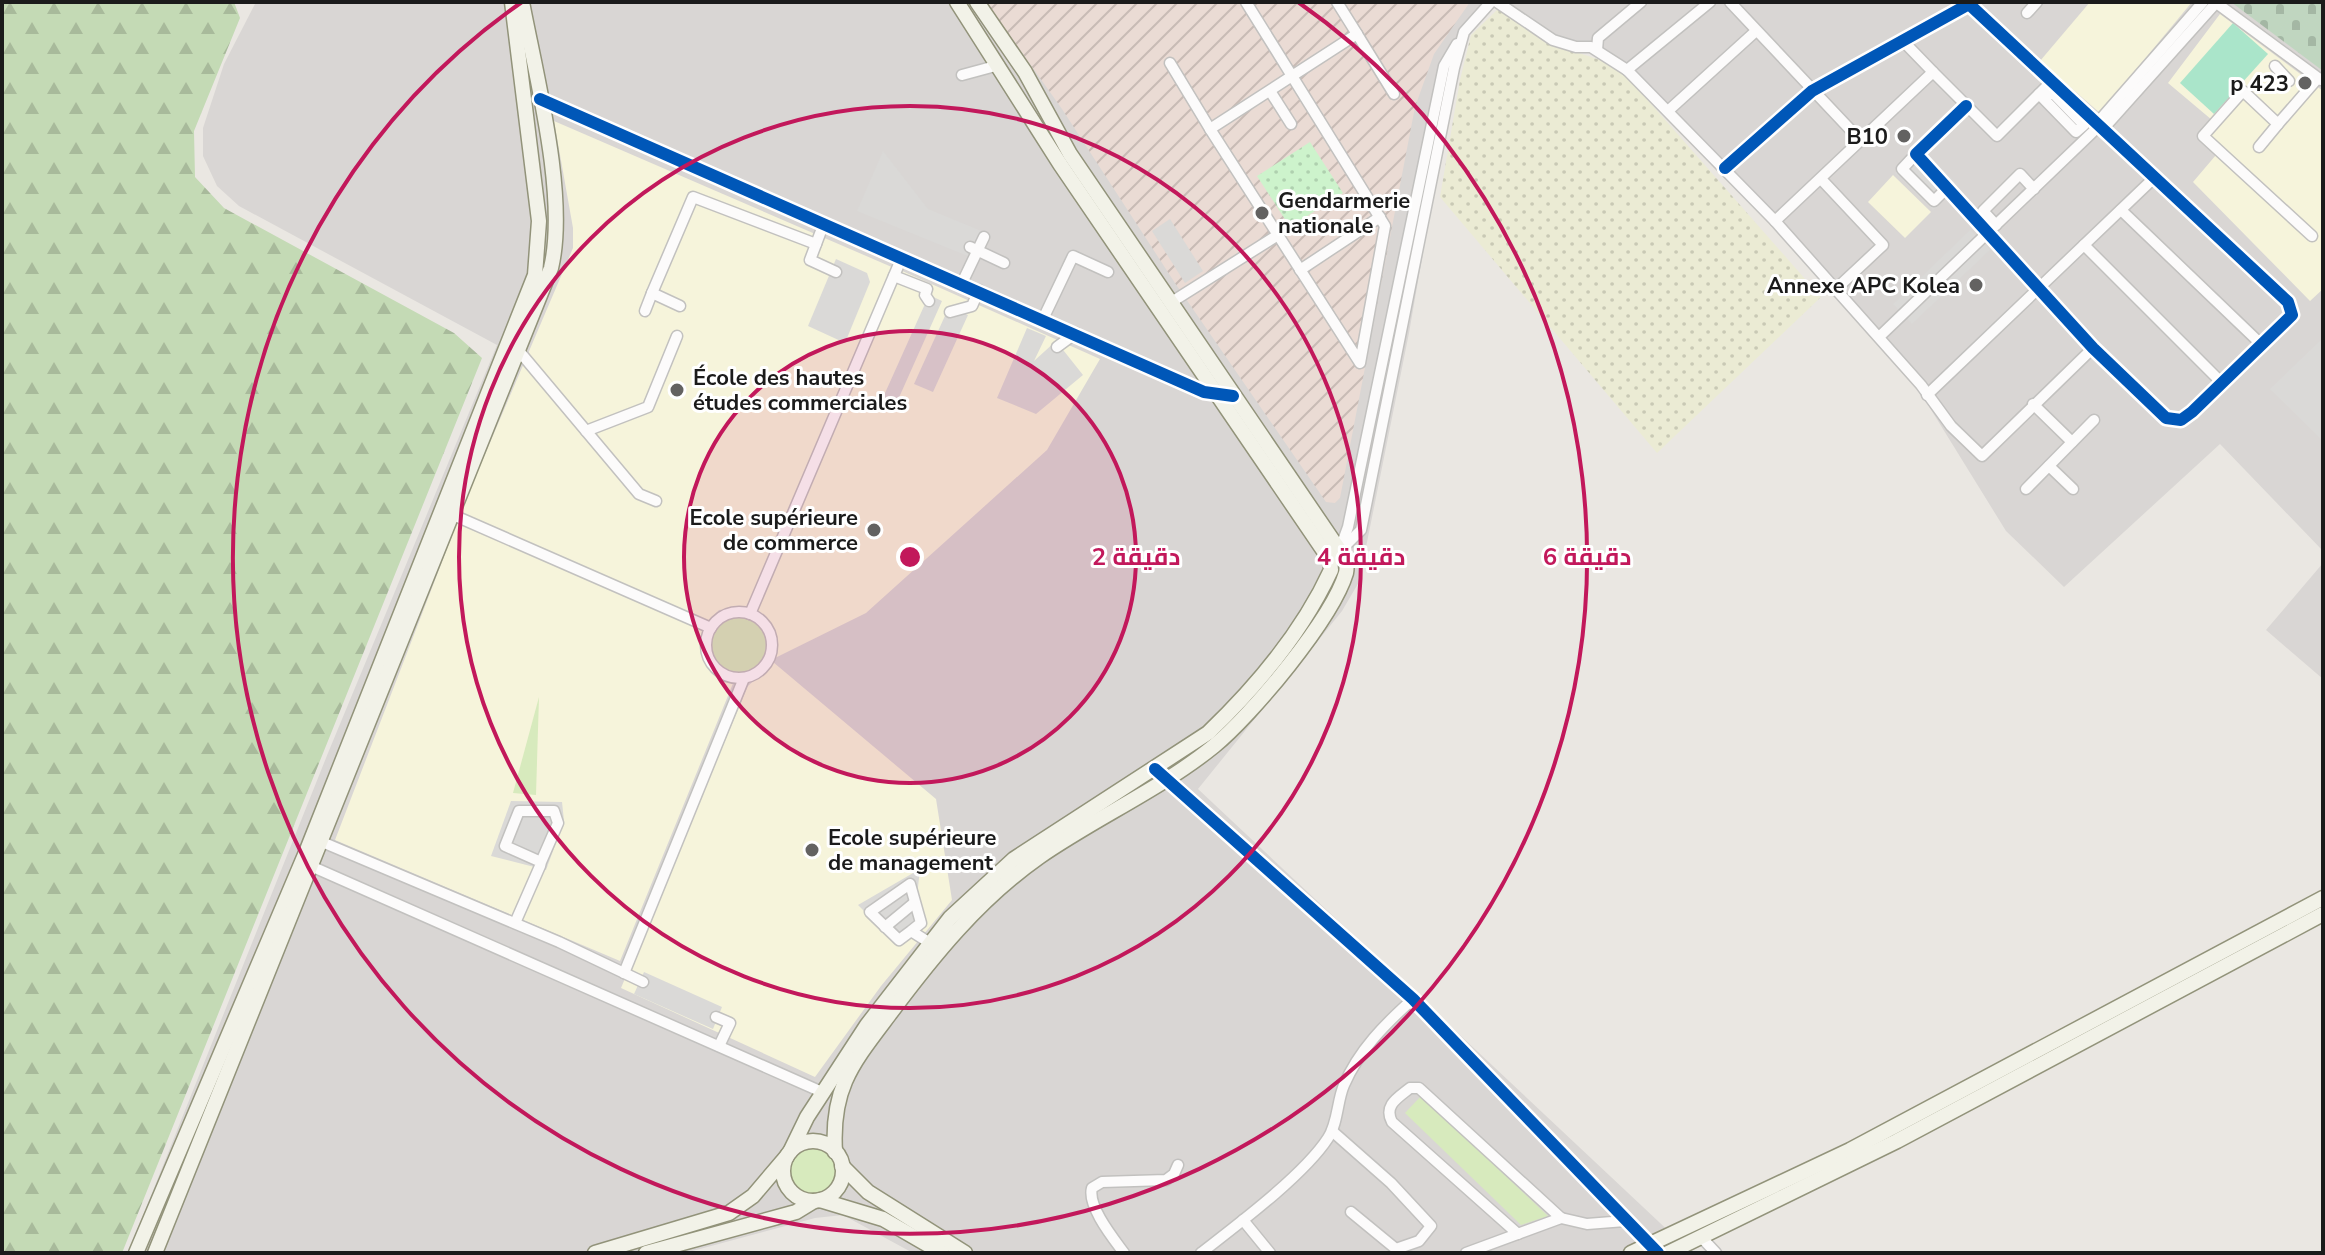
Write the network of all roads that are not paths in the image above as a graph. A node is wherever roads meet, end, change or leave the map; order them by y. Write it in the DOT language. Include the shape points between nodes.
graph roads {
  1 [pos="512,2"];
  2 [pos="522,2"];
  3 [pos="957,2"];
  4 [pos="977,2"];
  5 [pos="1246,2"];
  6 [pos="1337,2"];
  7 [pos="1491,2"];
  8 [pos="1497,2"];
  9 [pos="1622,2"];
  10 [pos="1641,2"];
  11 [pos="1710,2"];
  12 [pos="1730,2"];
  13 [pos="2037,2"];
  14 [pos="2203,2"];
  15 [pos="2215,2"];
  16 [pos="1631,11"];
  17 [pos="2027,13"];
  18 [pos="1756,31"];
  19 [pos="1357,34"];
  20 [pos="1904,42"];
  21 [pos="1597,50"];
  22 [pos="2292,57"];
  23 [pos="1170,63"];
  24 [pos="999,65"];
  25 [pos="1627,70"];
  26 [pos="1933,72"];
  27 [pos="962,75"];
  28 [pos="1292,76"];
  29 [pos="2320,79"];
  30 [pos="2052,81"];
  31 [pos="2289,81"];
  32 [pos="1270,91"];
  33 [pos="1812,91"];
  34 [pos="1394,94"];
  35 [pos="540,99"];
  36 [pos="1966,106"];
  37 [pos="1669,110"];
  38 [pos="1291,124"];
  39 [pos="2278,124"];
  40 [pos="2101,125"];
  41 [pos="1210,129"];
  42 [pos="1861,141"];
  43 [pos="2259,147"];
  44 [pos="1916,154"];
  45 [pos="1725,168"];
  46 [pos="2154,178"];
  47 [pos="1821,179"];
  48 [pos="1948,187"];
  49 [pos="2034,189"];
  50 [pos="2121,210"];
  51 [pos="1380,217"];
  52 [pos="1775,221"];
  53 [pos="824,223"];
  54 [pos="1992,229"];
  55 [pos="1278,235"];
  56 [pos="2312,236"];
  57 [pos="984,237"];
  58 [pos="816,244"];
  59 [pos="2084,245"];
  60 [pos="974,249"];
  61 [pos="902,257"];
  62 [pos="1004,263"];
  63 [pos="1300,270"];
  64 [pos="836,272"];
  65 [pos="1108,272"];
  66 [pos="894,276"];
  67 [pos="962,283"];
  68 [pos="1836,289"];
  69 [pos="2038,289"];
  70 [pos="979,290"];
  71 [pos="652,293"];
  72 [pos="929,301"];
  73 [pos="1170,303"];
  74 [pos="680,306"];
  75 [pos="645,311"];
  76 [pos="950,312"];
  77 [pos="1043,319"];
  78 [pos="1076,333"];
  79 [pos="677,336"];
  80 [pos="1879,337"];
  81 [pos="2262,345"];
  82 [pos="1057,347"];
  83 [pos="2093,348"];
  84 [pos="519,351"];
  85 [pos="2222,383"];
  86 [pos="1216,395"];
  87 [pos="1927,395"];
  88 [pos="1233,396"];
  89 [pos="2033,404"];
  90 [pos="2094,420"];
  91 [pos="586,431"];
  92 [pos="2072,442"];
  93 [pos="2049,466"];
  94 [pos="2026,489"];
  95 [pos="2073,489"];
  96 [pos="656,501"];
  97 [pos="453,515"];
  98 [pos="1335,556"];
  99 [pos="750,614"];
  100 [pos="711,628"];
  101 [pos="744,678"];
  102 [pos="1160,774"];
  103 [pos="322,842"];
  104 [pos="307,850"];
  105 [pos="541,862"];
  106 [pos="313,867"];
  107 [pos="2323,898"];
  108 [pos="914,903"];
  109 [pos="2323,914"];
  110 [pos="515,923"];
  111 [pos="885,927"];
  112 [pos="911,931"];
  113 [pos="930,943"];
  114 [pos="624,973"];
  115 [pos="643,982"];
  116 [pos="1413,999"];
  117 [pos="716,1017"];
  118 [pos="719,1046"];
  119 [pos="822,1092"];
  120 [pos="1332,1131"];
  121 [pos="835,1152"];
  122 [pos="789,1154"];
  123 [pos="1178,1165"];
  124 [pos="842,1166"];
  125 [pos="817,1201"];
  126 [pos="1351,1212"];
  127 [pos="1561,1218"];
  128 [pos="1243,1220"];
  129 [pos="1625,1221"];
  130 [pos="1518,1234"];
  131 [pos="1702,1238"];
  132 [pos="1654,1249"];
  133 [pos="136,1253"];
  134 [pos="155,1253"];
  135 [pos="595,1253"];
  136 [pos="646,1253"];
  137 [pos="942,1253"];
  138 [pos="965,1253"];
  139 [pos="1124,1253"];
  140 [pos="1201,1253"];
  141 [pos="1270,1253"];
  142 [pos="1466,1253"];
  143 [pos="1631,1253"];
  144 [pos="1668,1253"];
  145 [pos="1716,1253"];
  1 -- 104 [label="main road" via="539,221 535,275"];
  2 -- 35 [label="main road"];
  3 -- 24 [label="main road"];
  4 -- 73 [label="main road"];
  5 -- 28 [label="street"];
  6 -- 19 [label="street"];
  7 -- 98 [label="street" via="1464,32 1449,67 1361,530"];
  8 -- 21 [label="street" via="1553,40"];
  9 -- 16 [label="street"];
  10 -- 16 [label="street"];
  11 -- 25 [label="street"];
  12 -- 18 [label="street"];
  13 -- 17 [label="street"];
  14 -- 40 [label="street"];
  15 -- 22 [label="street"];
  15 -- 40 [label="street"];
  16 -- 21 [label="street" via="1598,38"];
  18 -- 33 [label="street"];
  18 -- 37 [label="street"];
  19 -- 28 [label="street"];
  19 -- 34 [label="street"];
  20 -- 26 [label="street"];
  20 -- 30 [label="street" via="1969,4"];
  20 -- 33 [label="street"];
  21 -- 25 [label="street"];
  22 -- 29 [label="street"];
  22 -- 31 [label="street" via="2277,69"];
  23 -- 41 [label="street"];
  24 -- 27 [label="street"];
  24 -- 86 [label="main road"];
  25 -- 37 [label="street"];
  26 -- 36 [label="street"];
  26 -- 42 [label="street"];
  28 -- 32 [label="street"];
  28 -- 51 [label="street"];
  29 -- 39 [label="street"];
  30 -- 36 [label="street" via="2042,97 1997,136"];
  30 -- 40 [label="street"];
  32 -- 38 [label="street"];
  32 -- 41 [label="street"];
  33 -- 42 [label="street"];
  33 -- 45 [label="street"];
  35 -- 53 [label="street"];
  35 -- 84 [label="main road" via="558,227"];
  36 -- 44 [label="street"];
  37 -- 45 [label="street"];
  39 -- 43 [label="street"];
  39 -- 56 [label="street" via="2243,91 2203,136"];
  40 -- 46 [label="street"];
  40 -- 49 [label="street"];
  41 -- 55 [label="street"];
  42 -- 47 [label="street"];
  44 -- 48 [label="street"];
  44 -- 48 [label="street" via="1902,169 1934,201"];
  45 -- 52 [label="street"];
  46 -- 50 [label="street"];
  46 -- 81 [label="street" via="2292,308 2292,315"];
  47 -- 52 [label="street"];
  47 -- 68 [label="street" via="1883,245"];
  48 -- 54 [label="street"];
  49 -- 54 [label="street"];
  49 -- 54 [label="street" via="2020,174 1983,211"];
  50 -- 59 [label="street"];
  50 -- 81 [label="street"];
  51 -- 63 [label="street"];
  51 -- 63 [label="street" via="1385,226 1360,363"];
  52 -- 68 [label="street"];
  53 -- 58 [label="street"];
  53 -- 61 [label="street"];
  54 -- 69 [label="street"];
  54 -- 80 [label="street"];
  55 -- 63 [label="street"];
  55 -- 73 [label="street" via="1202,278"];
  57 -- 60 [label="street"];
  58 -- 64 [label="street" via="810,260"];
  58 -- 71 [label="street" via="693,197"];
  59 -- 69 [label="street"];
  59 -- 85 [label="street"];
  60 -- 62 [label="street"];
  60 -- 67 [label="street"];
  61 -- 66 [label="street"];
  61 -- 67 [label="street"];
  65 -- 77 [label="street" via="1073,256"];
  66 -- 72 [label="street" via="927,289"];
  66 -- 99 [label="street"];
  67 -- 70 [label="street"];
  68 -- 80 [label="street"];
  69 -- 83 [label="street"];
  69 -- 87 [label="street"];
  70 -- 76 [label="street" via="972,306"];
  70 -- 77 [label="street"];
  71 -- 74 [label="street"];
  71 -- 75 [label="street"];
  73 -- 88 [label="main road"];
  77 -- 78 [label="street"];
  78 -- 82 [label="street"];
  78 -- 86 [label="street"];
  79 -- 91 [label="street" via="648,407"];
  80 -- 87 [label="street"];
  81 -- 85 [label="street"];
  83 -- 85 [label="street" via="2174,421 2192,412"];
  83 -- 89 [label="street"];
  84 -- 91 [label="street"];
  84 -- 97 [label="main road"];
  86 -- 88 [label="street"];
  86 -- 98 [label="main road"];
  87 -- 89 [label="street" via="1982,456"];
  88 -- 98 [label="main road"];
  89 -- 92 [label="street"];
  90 -- 92 [label="street"];
  91 -- 96 [label="street" via="639,494"];
  92 -- 93 [label="street"];
  93 -- 94 [label="street"];
  93 -- 95 [label="street"];
  97 -- 100 [label="street"];
  97 -- 103 [label="main road"];
  98 -- 102 [label="main road" via="1294,634 1232,710"];
  99 -- 100 [label="street" via="732,613"];
  99 -- 101 [label="street" via="765,625 772,643 768,662"];
  100 -- 101 [label="street" via="706,646 712,664 726,676"];
  101 -- 114 [label="street"];
  102 -- 113 [label="main road" via="1014,859"];
  102 -- 116 [label="street"];
  102 -- 121 [label="main road" via="1039,857 959,926 881,1025 839,1092"];
  103 -- 106 [label="main road"];
  103 -- 110 [label="street"];
  104 -- 106 [label="street"];
  104 -- 133 [label="main road"];
  105 -- 105 [label="street" via="505,846 519,811 554,811 558,823"];
  105 -- 110 [label="street"];
  106 -- 118 [label="street"];
  106 -- 134 [label="main road"];
  107 -- 132 [label="main road"];
  108 -- 111 [label="street"];
  108 -- 111 [label="street" via="910,884 870,912"];
  108 -- 112 [label="street" via="921,923"];
  109 -- 131 [label="main road" via="1897,1141"];
  110 -- 114 [label="street"];
  111 -- 112 [label="street" via="899,940"];
  112 -- 113 [label="street"];
  113 -- 119 [label="main road"];
  114 -- 115 [label="street"];
  116 -- 120 [label="street" via="1362,1053 1344,1086"];
  116 -- 129 [label="street"];
  117 -- 118 [label="street" via="730,1023"];
  118 -- 119 [label="street"];
  119 -- 122 [label="main road"];
  120 -- 126 [label="street" via="1431,1226 1419,1241 1396,1249"];
  120 -- 128 [label="street"];
  121 -- 122 [label="main road" via="808,1142"];
  121 -- 124 [label="main road"];
  122 -- 125 [label="main road" via="783,1166 787,1187 794,1195"];
  122 -- 135 [label="main road" via="753,1196 729,1213"];
  123 -- 139 [label="street" via="1166,1180 1102,1182 1092,1188 1095,1206"];
  124 -- 125 [label="main road" via="838,1188"];
  124 -- 138 [label="main road" via="868,1192"];
  125 -- 136 [label="main road" via="796,1212"];
  125 -- 137 [label="main road" via="883,1219"];
  127 -- 129 [label="street" via="1587,1224"];
  127 -- 130 [label="street"];
  127 -- 130 [label="street" via="1419,1088 1410,1088 1391,1104 1392,1122"];
  128 -- 140 [label="street"];
  128 -- 141 [label="street"];
  129 -- 132 [label="street"];
  130 -- 142 [label="street"];
  131 -- 144 [label="main road"];
  131 -- 145 [label="street"];
  132 -- 143 [label="main road"];
}
